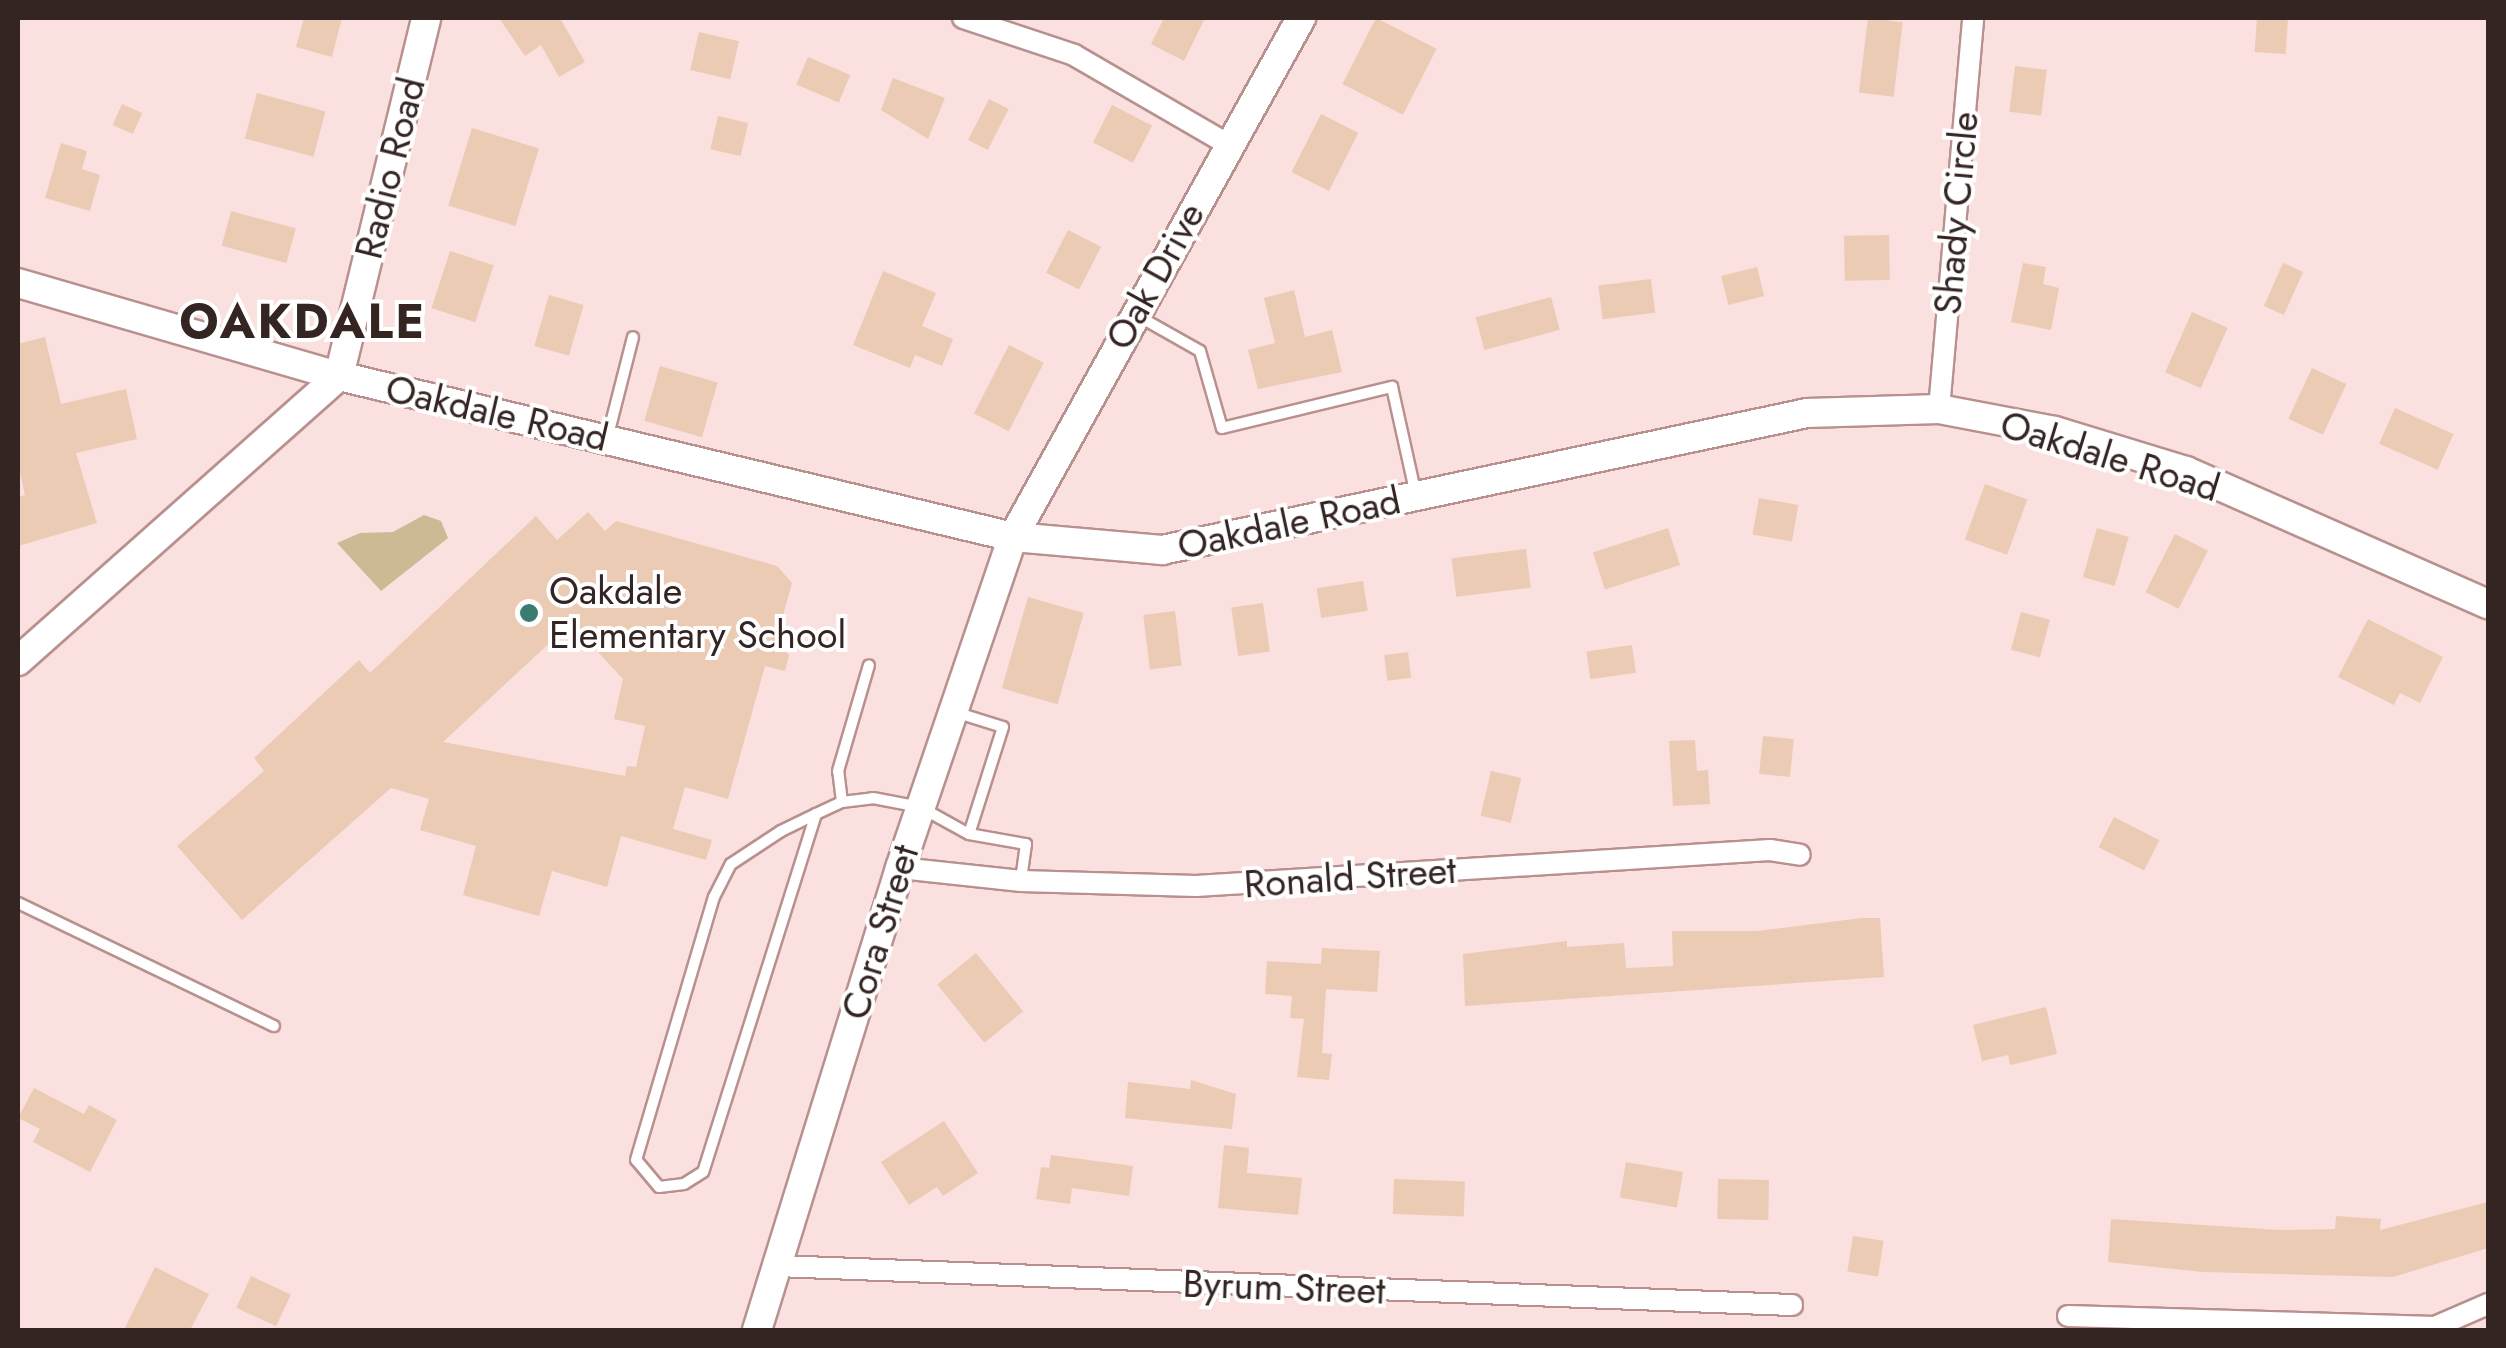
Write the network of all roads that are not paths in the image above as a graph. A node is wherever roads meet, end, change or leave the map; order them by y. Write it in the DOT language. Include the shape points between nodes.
graph roads {
  1 [pos="426,18"];
  2 [pos="962,18"];
  3 [pos="1300,18"];
  4 [pos="1973,18"];
  5 [pos="1229,145"];
  6 [pos="18,283"];
  7 [pos="1135,314"];
  8 [pos="633,337"];
  9 [pos="339,376"];
  10 [pos="1939,409"];
  11 [pos="606,440"];
  12 [pos="1416,496"];
  13 [pos="1013,537"];
  14 [pos="2488,604"];
  15 [pos="18,662"];
  16 [pos="869,664"];
  17 [pos="952,711"];
  18 [pos="842,802"];
  19 [pos="920,806"];
  20 [pos="816,814"];
  21 [pos="969,834"];
  22 [pos="1800,855"];
  23 [pos="900,868"];
  24 [pos="1021,881"];
  25 [pos="18,903"];
  26 [pos="274,1026"];
  27 [pos="777,1266"];
  28 [pos="2488,1304"];
  29 [pos="1792,1305"];
  30 [pos="2068,1316"];
  31 [pos="2435,1329"];
  32 [pos="758,1330"];
  1 -- 9 [label="main road, Radio Road"];
  2 -- 5 [label="street" via="1074,55"];
  3 -- 5 [label="main road, Oak Drive"];
  4 -- 10 [label="street, Shady Circle"];
  5 -- 7 [label="main road, Oak Drive"];
  6 -- 9 [label="main road, Oakdale Road"];
  7 -- 12 [label="lane" via="1200,351 1222,428 1392,387"];
  7 -- 13 [label="main road, Oak Drive"];
  8 -- 11 [label="lane"];
  9 -- 11 [label="main road, Oakdale Road"];
  9 -- 15 [label="main road"];
  10 -- 12 [label="main road, Oakdale Road" via="1806,413"];
  10 -- 14 [label="main road, Oakdale Road" via="2055,431 2186,471"];
  11 -- 13 [label="main road, Oakdale Road"];
  12 -- 13 [label="main road, Oakdale Road" via="1162,550"];
  13 -- 17 [label="main road, Cora Street"];
  16 -- 18 [label="lane" via="838,771"];
  17 -- 19 [label="main road, Cora Street"];
  17 -- 21 [label="lane" via="1002,727"];
  18 -- 19 [label="lane" via="873,798"];
  18 -- 20 [label="lane"];
  19 -- 21 [label="lane"];
  19 -- 23 [label="main road, Cora Street"];
  20 -- 20 [label="lane" via="731,864 714,898 636,1160 659,1186 684,1184 703,1172"];
  21 -- 24 [label="lane" via="1026,844"];
  22 -- 24 [label="street, Ronald Street" via="1770,850 1255,884"];
  23 -- 24 [label="street, Ronald Street"];
  23 -- 27 [label="main road, Cora Street"];
  25 -- 26 [label="lane"];
  27 -- 29 [label="street, Byrum Street"];
  27 -- 32 [label="main road, Cora Street"];
  28 -- 31 [label="street"];
  30 -- 31 [label="street"];
}
